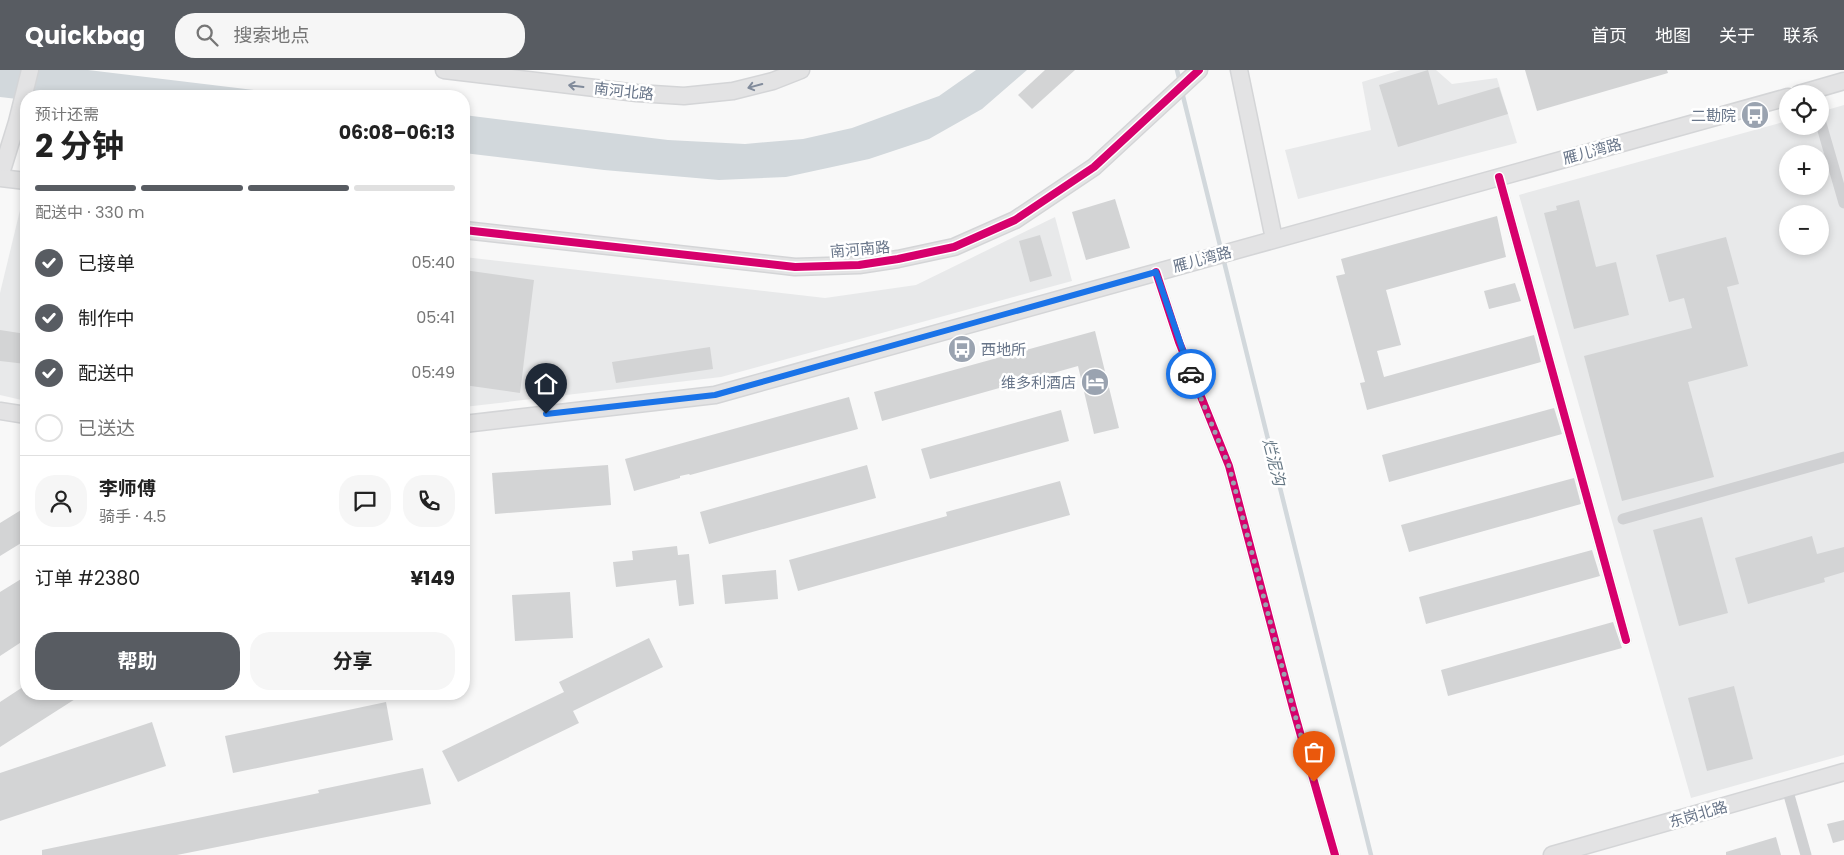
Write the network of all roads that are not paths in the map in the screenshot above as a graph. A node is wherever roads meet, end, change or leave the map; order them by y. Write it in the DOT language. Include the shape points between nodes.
graph roads {
  1 [pos="30,70"];
  2 [pos="444,70"];
  3 [pos="801,70"];
  4 [pos="1199,70"];
  5 [pos="1239,70"];
  6 [pos="1844,81"];
  7 [pos="1829,86"];
  8 [pos="25,90"];
  9 [pos="1779,99"];
  10 [pos="20,110"];
  11 [pos="1824,135"];
  12 [pos="0,177"];
  13 [pos="1499,177"];
  14 [pos="20,180"];
  15 [pos="1844,203"];
  16 [pos="470,231"];
  17 [pos="1268,241"];
  18 [pos="1156,272"];
  19 [pos="0,411"];
  20 [pos="20,414"];
  21 [pos="470,423"];
  22 [pos="1844,456"];
  23 [pos="1623,519"];
  24 [pos="1626,640"];
  25 [pos="1844,772"];
  26 [pos="1787,788"];
  27 [pos="1336,855"];
  28 [pos="1552,855"];
  29 [pos="1806,855"];
  1 -- 8 [label="street"];
  3 -- 2 [label="street, 南河北路, one-way" via="732,92 684,96"];
  4 -- 16 [label="street, 南河南路" via="1094,167 1015,220 954,247 859,265 794,267"];
  5 -- 17 [label="street"];
  6 -- 7 [label="street"];
  9 -- 13 [label="street, 雁儿湾路"];
  10 -- 12 [label="street"];
  11 -- 15 [label="street"];
  12 -- 14 [label="street"];
  13 -- 17 [label="street, 雁儿湾路"];
  13 -- 24 [label="street"];
  17 -- 18 [label="street, 雁儿湾路"];
  18 -- 21 [label="street, 雁儿湾路" via="715,395"];
  18 -- 27 [label="street" via="1179,342 1229,466"];
  19 -- 20 [label="street"];
  22 -- 23 [label="street"];
  25 -- 26 [label="street, 东岗北路"];
  26 -- 28 [label="street, 东岗北路"];
  26 -- 29 [label="street"];
}
